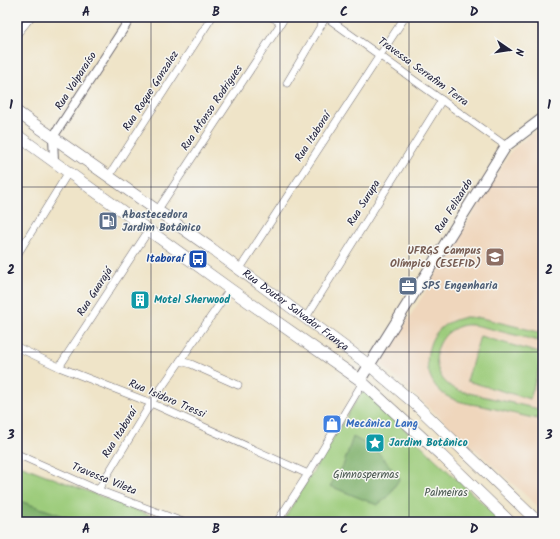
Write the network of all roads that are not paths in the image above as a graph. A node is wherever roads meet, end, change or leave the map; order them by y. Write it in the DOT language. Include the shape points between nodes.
graph roads {
  1 [pos="31,17"];
  2 [pos="131,17"];
  3 [pos="212,17"];
  4 [pos="272,17"];
  5 [pos="326,17"];
  6 [pos="405,17"];
  7 [pos="283,20"];
  8 [pos="17,34"];
  9 [pos="380,55"];
  10 [pos="287,83"];
  11 [pos="442,100"];
  12 [pos="17,109"];
  13 [pos="17,112"];
  14 [pos="543,118"];
  15 [pos="34,124"];
  16 [pos="17,135"];
  17 [pos="52,137"];
  18 [pos="506,146"];
  19 [pos="54,162"];
  20 [pos="68,173"];
  21 [pos="109,176"];
  22 [pos="157,211"];
  23 [pos="149,230"];
  24 [pos="20,243"];
  25 [pos="17,255"];
  26 [pos="240,270"];
  27 [pos="230,289"];
  28 [pos="305,319"];
  29 [pos="17,347"];
  30 [pos="180,361"];
  31 [pos="369,365"];
  32 [pos="59,367"];
  33 [pos="361,381"];
  34 [pos="238,385"];
  35 [pos="151,403"];
  36 [pos="17,454"];
  37 [pos="308,474"];
  38 [pos="98,490"];
  39 [pos="183,522"];
  40 [pos="277,522"];
  41 [pos="510,522"];
  42 [pos="538,522"];
  1 -- 8 [label="street"];
  2 -- 17 [label="street, Rua Valparaíso"];
  3 -- 21 [label="street, Rua Roque Gonzalez"];
  4 -- 7 [label="street"];
  5 -- 9 [label="street, Travessa Serrafim Terra"];
  5 -- 10 [label="street"];
  6 -- 9 [label="street, Rua Itaboraí"];
  7 -- 22 [label="street, Rua Afonso Rodrigues"];
  9 -- 11 [label="street, Travessa Serrafim Terra"];
  9 -- 26 [label="street, Rua Itaboraí"];
  11 -- 18 [label="street, Travessa Serrafim Terra"];
  11 -- 28 [label="street, Rua Surupa"];
  12 -- 15 [label="main road, Rua Doutor Salvador França"];
  13 -- 15 [label="main road, Rua Doutor Salvador França"];
  14 -- 18 [label="main road, Rua Felizardo"];
  15 -- 17 [label="main road, Rua Doutor Salvador França"];
  16 -- 19 [label="main road, Rua Doutor Salvador França"];
  17 -- 19 [label="street"];
  17 -- 21 [label="main road, Rua Doutor Salvador França"];
  18 -- 31 [label="main road, Rua Felizardo"];
  19 -- 20 [label="main road, Rua Doutor Salvador França"];
  20 -- 23 [label="main road, Rua Doutor Salvador França"];
  20 -- 24 [label="street"];
  21 -- 22 [label="main road, Rua Doutor Salvador França"];
  22 -- 26 [label="main road, Rua Doutor Salvador França"];
  23 -- 27 [label="main road, Rua Doutor Salvador França"];
  23 -- 32 [label="street, Rua Guarajá"];
  24 -- 25 [label="street"];
  26 -- 28 [label="main road, Rua Doutor Salvador França"];
  27 -- 30 [label="street, Rua Itaboraí"];
  27 -- 33 [label="main road, Rua Doutor Salvador França"];
  28 -- 31 [label="main road, Rua Doutor Salvador França"];
  29 -- 32 [label="street, Rua Isidoro Tressi"];
  30 -- 34 [label="street"];
  30 -- 35 [label="street, Rua Itaboraí"];
  31 -- 33 [label="main road, Rua Felizardo"];
  31 -- 42 [label="main road, Rua Doutor Salvador França" via="414,403"];
  32 -- 35 [label="street, Rua Isidoro Tressi"];
  33 -- 37 [label="street, Rua Felizardo"];
  33 -- 41 [label="main road, Rua Doutor Salvador França"];
  35 -- 37 [label="street, Rua Isidoro Tressi"];
  35 -- 38 [label="street, Rua Itaboraí"];
  36 -- 38 [label="street, Travessa Vileta"];
  37 -- 40 [label="street, Rua Felizardo"];
  38 -- 39 [label="street, Travessa Vileta"];
}
